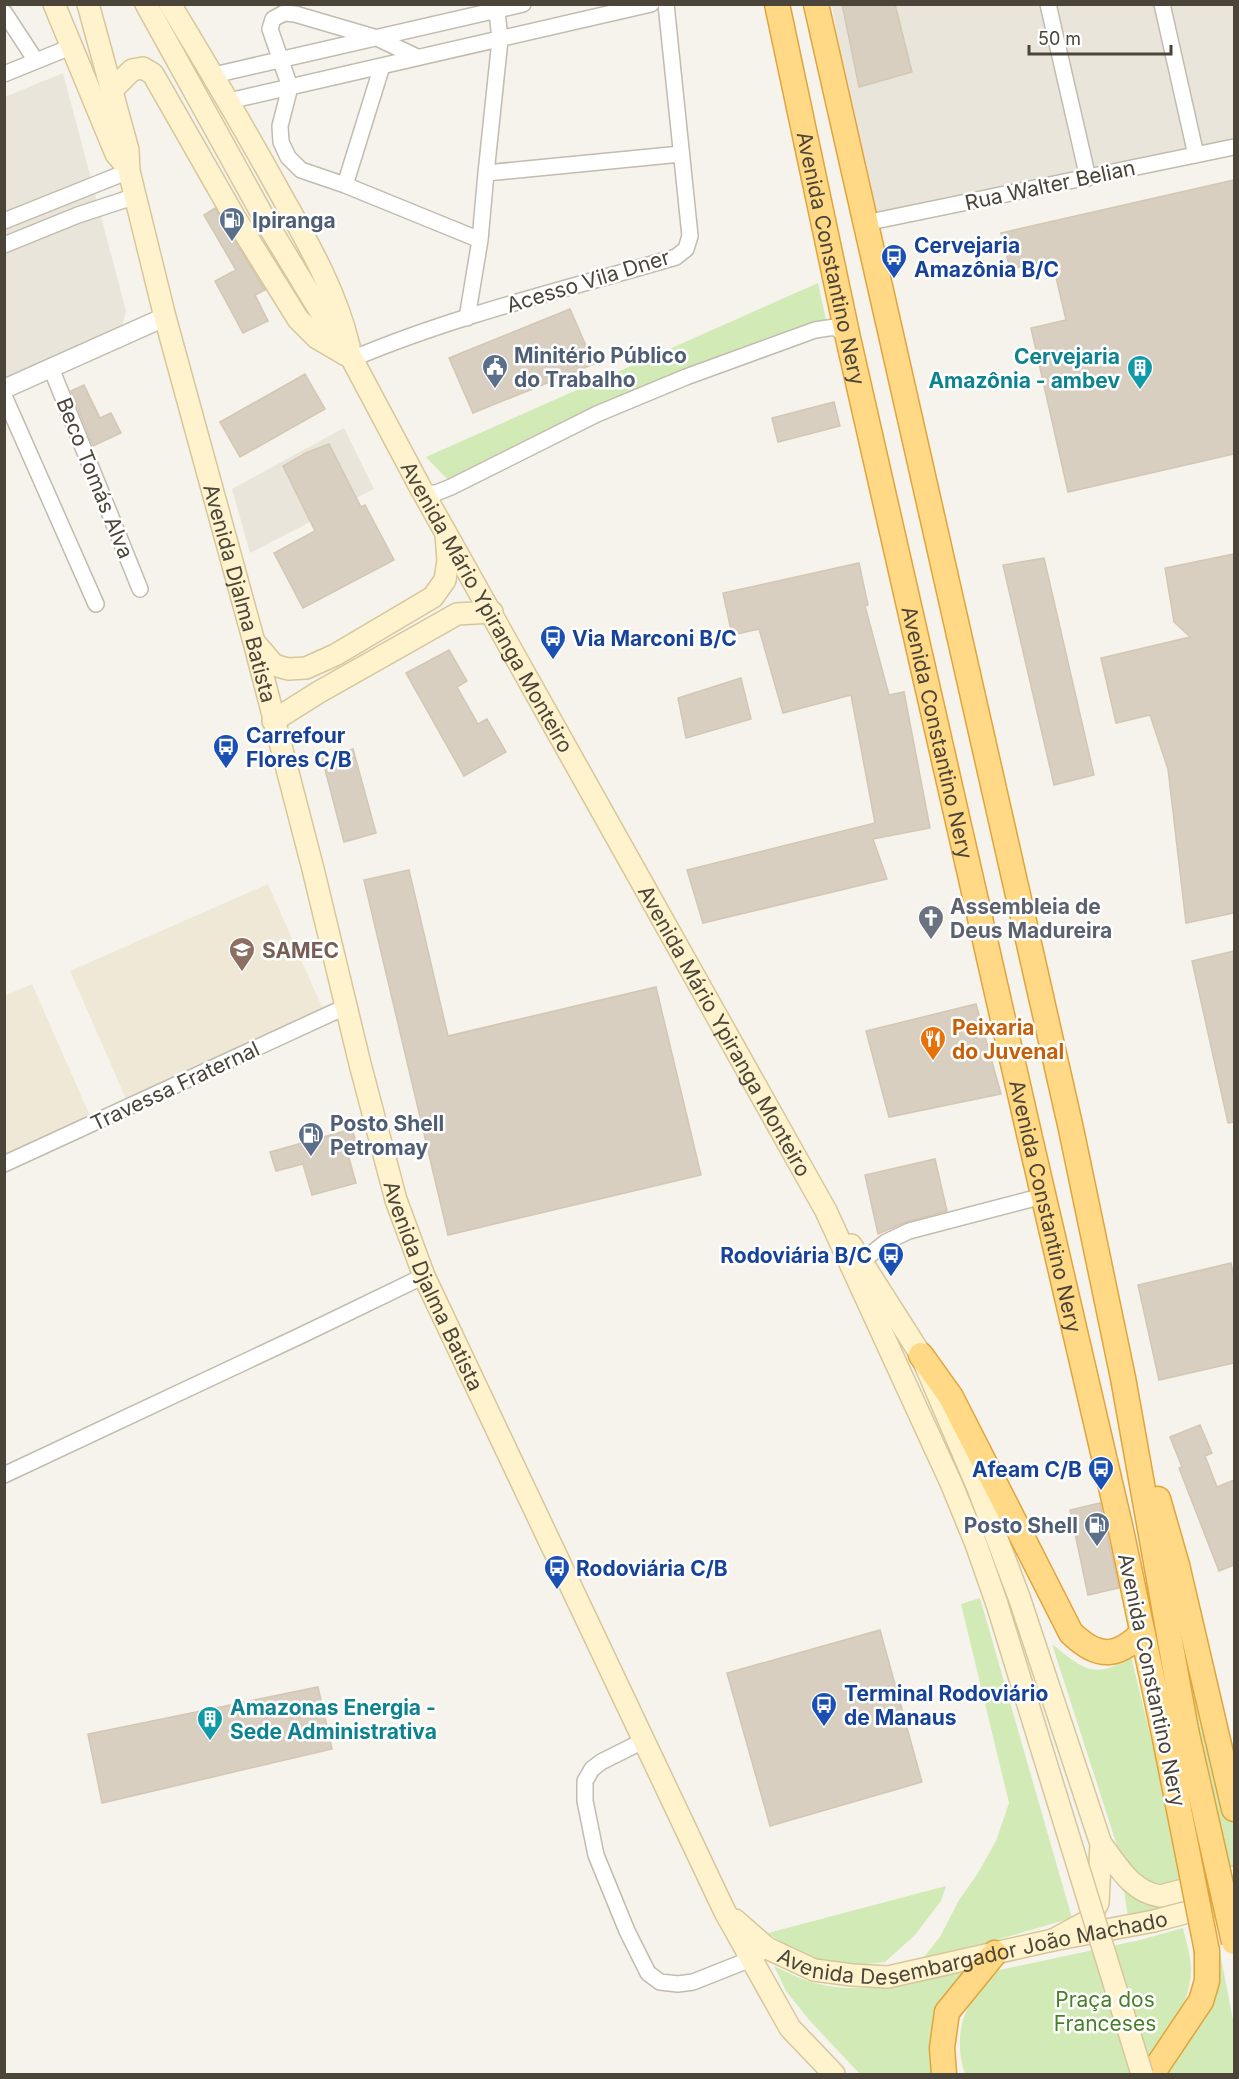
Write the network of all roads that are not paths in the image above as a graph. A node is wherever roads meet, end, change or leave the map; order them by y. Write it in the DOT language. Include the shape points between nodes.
graph roads {
  1 [pos="54,4"];
  2 [pos="88,4"];
  3 [pos="146,4"];
  4 [pos="170,4"];
  5 [pos="523,4"];
  6 [pos="651,4"];
  7 [pos="666,4"];
  8 [pos="777,4"];
  9 [pos="816,4"];
  10 [pos="1048,4"];
  11 [pos="1162,4"];
  12 [pos="497,10"];
  13 [pos="4,12"];
  14 [pos="377,38"];
  15 [pos="500,40"];
  16 [pos="73,46"];
  17 [pos="417,57"];
  18 [pos="280,60"];
  19 [pos="36,61"];
  20 [pos="382,66"];
  21 [pos="4,74"];
  22 [pos="214,75"];
  23 [pos="290,87"];
  24 [pos="112,90"];
  25 [pos="229,101"];
  26 [pos="1234,147"];
  27 [pos="681,154"];
  28 [pos="1196,155"];
  29 [pos="129,171"];
  30 [pos="486,173"];
  31 [pos="1088,178"];
  32 [pos="345,185"];
  33 [pos="86,187"];
  34 [pos="136,196"];
  35 [pos="92,210"];
  36 [pos="4,221"];
  37 [pos="865,223"];
  38 [pos="480,240"];
  39 [pos="4,245"];
  40 [pos="165,317"];
  41 [pos="467,318"];
  42 [pos="848,338"];
  43 [pos="352,359"];
  44 [pos="51,368"];
  45 [pos="4,389"];
  46 [pos="4,396"];
  47 [pos="424,493"];
  48 [pos="446,531"];
  49 [pos="140,589"];
  50 [pos="96,604"];
  51 [pos="492,612"];
  52 [pos="254,642"];
  53 [pos="273,721"];
  54 [pos="345,1007"];
  55 [pos="4,1164"];
  56 [pos="1043,1196"];
  57 [pos="857,1265"];
  58 [pos="424,1276"];
  59 [pos="921,1355"];
  60 [pos="1123,1378"];
  61 [pos="4,1474"];
  62 [pos="1142,1633"];
  63 [pos="1175,1734"];
  64 [pos="645,1740"];
  65 [pos="1234,1809"];
  66 [pos="1101,1844"];
  67 [pos="1234,1877"];
  68 [pos="1160,1896"];
  69 [pos="1234,1900"];
  70 [pos="725,1912"];
  71 [pos="1053,1940"];
  72 [pos="1234,1942"];
  73 [pos="994,1953"];
  74 [pos="759,1954"];
  75 [pos="834,2074"];
  76 [pos="944,2074"];
  77 [pos="1142,2074"];
  78 [pos="1152,2074"];
  1 -- 16 [label="main road"];
  2 -- 24 [label="main road, Avenida Djalma Batista"];
  3 -- 43 [label="main road, Avenida Mário Ypiranga Monteiro" via="268,225"];
  4 -- 22 [label="main road"];
  5 -- 12 [label="street"];
  6 -- 15 [label="street"];
  7 -- 27 [label="street, Acesso Vila Dner"];
  8 -- 42 [label="highway, Avenida Constantino Nery"];
  9 -- 37 [label="highway, Avenida Constantino Nery"];
  10 -- 31 [label="street"];
  11 -- 28 [label="street"];
  12 -- 14 [label="street"];
  12 -- 15 [label="street"];
  13 -- 19 [label="street"];
  14 -- 17 [label="street"];
  14 -- 18 [label="street"];
  14 -- 18 [label="street" via="284,13 273,19 270,29"];
  15 -- 17 [label="street"];
  15 -- 30 [label="street"];
  16 -- 19 [label="street"];
  16 -- 29 [label="main road" via="116,154"];
  17 -- 20 [label="street"];
  18 -- 22 [label="street"];
  18 -- 23 [label="street"];
  19 -- 21 [label="street"];
  20 -- 23 [label="street"];
  20 -- 32 [label="street"];
  22 -- 25 [label="main road"];
  23 -- 25 [label="street"];
  23 -- 32 [label="street" via="280,126 288,157 301,170"];
  24 -- 29 [label="main road, Avenida Djalma Batista" via="128,150"];
  24 -- 43 [label="main road" via="132,70 143,68 153,74 298,319 317,338"];
  25 -- 43 [label="main road" via="329,285"];
  26 -- 28 [label="street, Rua Walter Belian"];
  27 -- 30 [label="street"];
  27 -- 41 [label="street, Acesso Vila Dner" via="690,236 686,249 676,257"];
  28 -- 31 [label="street, Rua Walter Belian"];
  29 -- 33 [label="street"];
  29 -- 34 [label="main road, Avenida Djalma Batista"];
  30 -- 38 [label="street"];
  31 -- 37 [label="street, Rua Walter Belian"];
  32 -- 38 [label="street"];
  33 -- 35 [label="street"];
  33 -- 36 [label="street"];
  34 -- 35 [label="street"];
  34 -- 40 [label="main road, Avenida Djalma Batista"];
  35 -- 39 [label="street"];
  37 -- 60 [label="highway, Avenida Constantino Nery" via="1071,1129"];
  38 -- 41 [label="street"];
  40 -- 44 [label="street"];
  40 -- 52 [label="main road, Avenida Djalma Batista"];
  41 -- 43 [label="street, Acesso Vila Dner"];
  42 -- 47 [label="street" via="835,327 815,330 718,365 597,414 451,487"];
  42 -- 56 [label="highway, Avenida Constantino Nery"];
  43 -- 47 [label="main road, Avenida Mário Ypiranga Monteiro"];
  44 -- 45 [label="street"];
  44 -- 49 [label="street, Beco Tomás Alva"];
  46 -- 50 [label="street"];
  47 -- 48 [label="main road, Avenida Mário Ypiranga Monteiro"];
  48 -- 51 [label="main road, Avenida Mário Ypiranga Monteiro"];
  48 -- 52 [label="main road" via="445,580 433,597 335,655 306,668 288,669 274,665"];
  51 -- 53 [label="main road" via="458,614"];
  51 -- 57 [label="main road, Avenida Mário Ypiranga Monteiro"];
  52 -- 53 [label="main road, Avenida Djalma Batista"];
  53 -- 54 [label="main road, Avenida Djalma Batista"];
  54 -- 55 [label="street, Travessa Fraternal"];
  54 -- 58 [label="main road, Avenida Djalma Batista" via="396,1200"];
  56 -- 57 [label="street" via="909,1232 886,1242"];
  56 -- 62 [label="highway, Avenida Constantino Nery" via="1122,1530"];
  57 -- 59 [label="main road, Avenida Mário Ypiranga Monteiro"];
  57 -- 77 [label="main road, Avenida Mário Ypiranga Monteiro, bridge" via="976,1544"];
  58 -- 61 [label="street"];
  58 -- 64 [label="main road, Avenida Djalma Batista"];
  59 -- 62 [label="highway" via="956,1406 1071,1633 1084,1646 1114,1652 1130,1645"];
  59 -- 66 [label="main road, Avenida Mário Ypiranga Monteiro" via="1011,1575"];
  60 -- 63 [label="highway, Avenida Constantino Nery"];
  60 -- 65 [label="highway" via="1178,1565"];
  62 -- 63 [label="highway, Avenida Constantino Nery"];
  63 -- 72 [label="highway, Avenida Constantino Nery, bridge"];
  63 -- 78 [label="highway, Avenida Constantino Nery, bridge" via="1207,1951 1207,1981 1201,2001"];
  64 -- 70 [label="main road, Avenida Djalma Batista"];
  64 -- 74 [label="street" via="592,1769 585,1781 585,1800 596,1855 648,1973 660,1982 693,1982"];
  66 -- 68 [label="main road, Avenida Mário Ypiranga Monteiro" via="1133,1885 1147,1894"];
  66 -- 71 [label="main road, Avenida Mário Ypiranga Monteiro" via="1098,1903 1088,1920"];
  67 -- 68 [label="main road, Avenida Desembargador João Machado"];
  69 -- 71 [label="main road, Avenida Desembargador João Machado" via="1154,1921"];
  70 -- 74 [label="main road, Avenida Desembargador João Machado"];
  71 -- 73 [label="main road, Avenida Desembargador João Machado"];
  73 -- 74 [label="main road, Avenida Desembargador João Machado" via="888,1977 814,1970"];
  73 -- 76 [label="highway" via="948,2012 942,2048"];
  74 -- 75 [label="main road" via="790,2028"];
}
